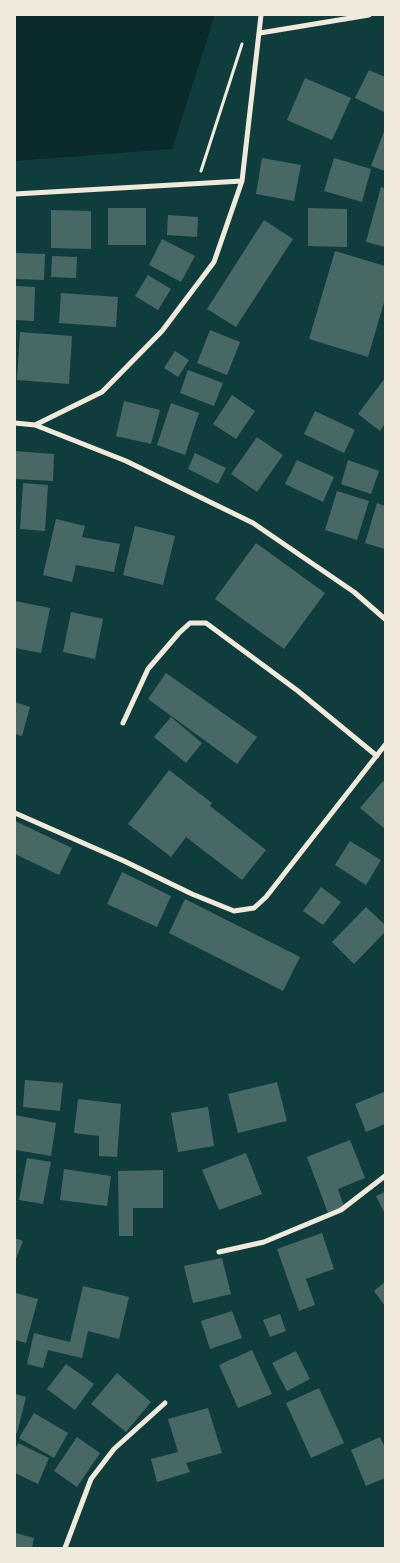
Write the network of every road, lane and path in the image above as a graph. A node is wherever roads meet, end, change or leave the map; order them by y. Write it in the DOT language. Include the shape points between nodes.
graph roads {
  1 [pos="261,15"];
  2 [pos="370,15"];
  3 [pos="260,33"];
  4 [pos="242,43"];
  5 [pos="242,181"];
  6 [pos="196,185"];
  7 [pos="15,194"];
  8 [pos="15,423"];
  9 [pos="35,425"];
  10 [pos="385,619"];
  11 [pos="123,723"];
  12 [pos="385,745"];
  13 [pos="377,756"];
  14 [pos="15,813"];
  15 [pos="385,1176"];
  16 [pos="219,1252"];
  17 [pos="165,1403"];
  18 [pos="65,1548"];
  1 -- 3 [label="street"];
  2 -- 3 [label="street"];
  3 -- 5 [label="street"];
  4 -- 6 [label="path"];
  5 -- 6 [label="street"];
  5 -- 9 [label="street" via="214,262 162,330 102,392"];
  6 -- 7 [label="street"];
  8 -- 9 [label="street"];
  9 -- 10 [label="street" via="126,460 253,523 354,592"];
  11 -- 13 [label="street" via="148,669 190,623 206,623 298,691"];
  12 -- 13 [label="street"];
  13 -- 14 [label="street" via="254,908 234,911"];
  15 -- 16 [label="street" via="341,1210 264,1242"];
  17 -- 18 [label="street" via="114,1449 91,1479"];
}
